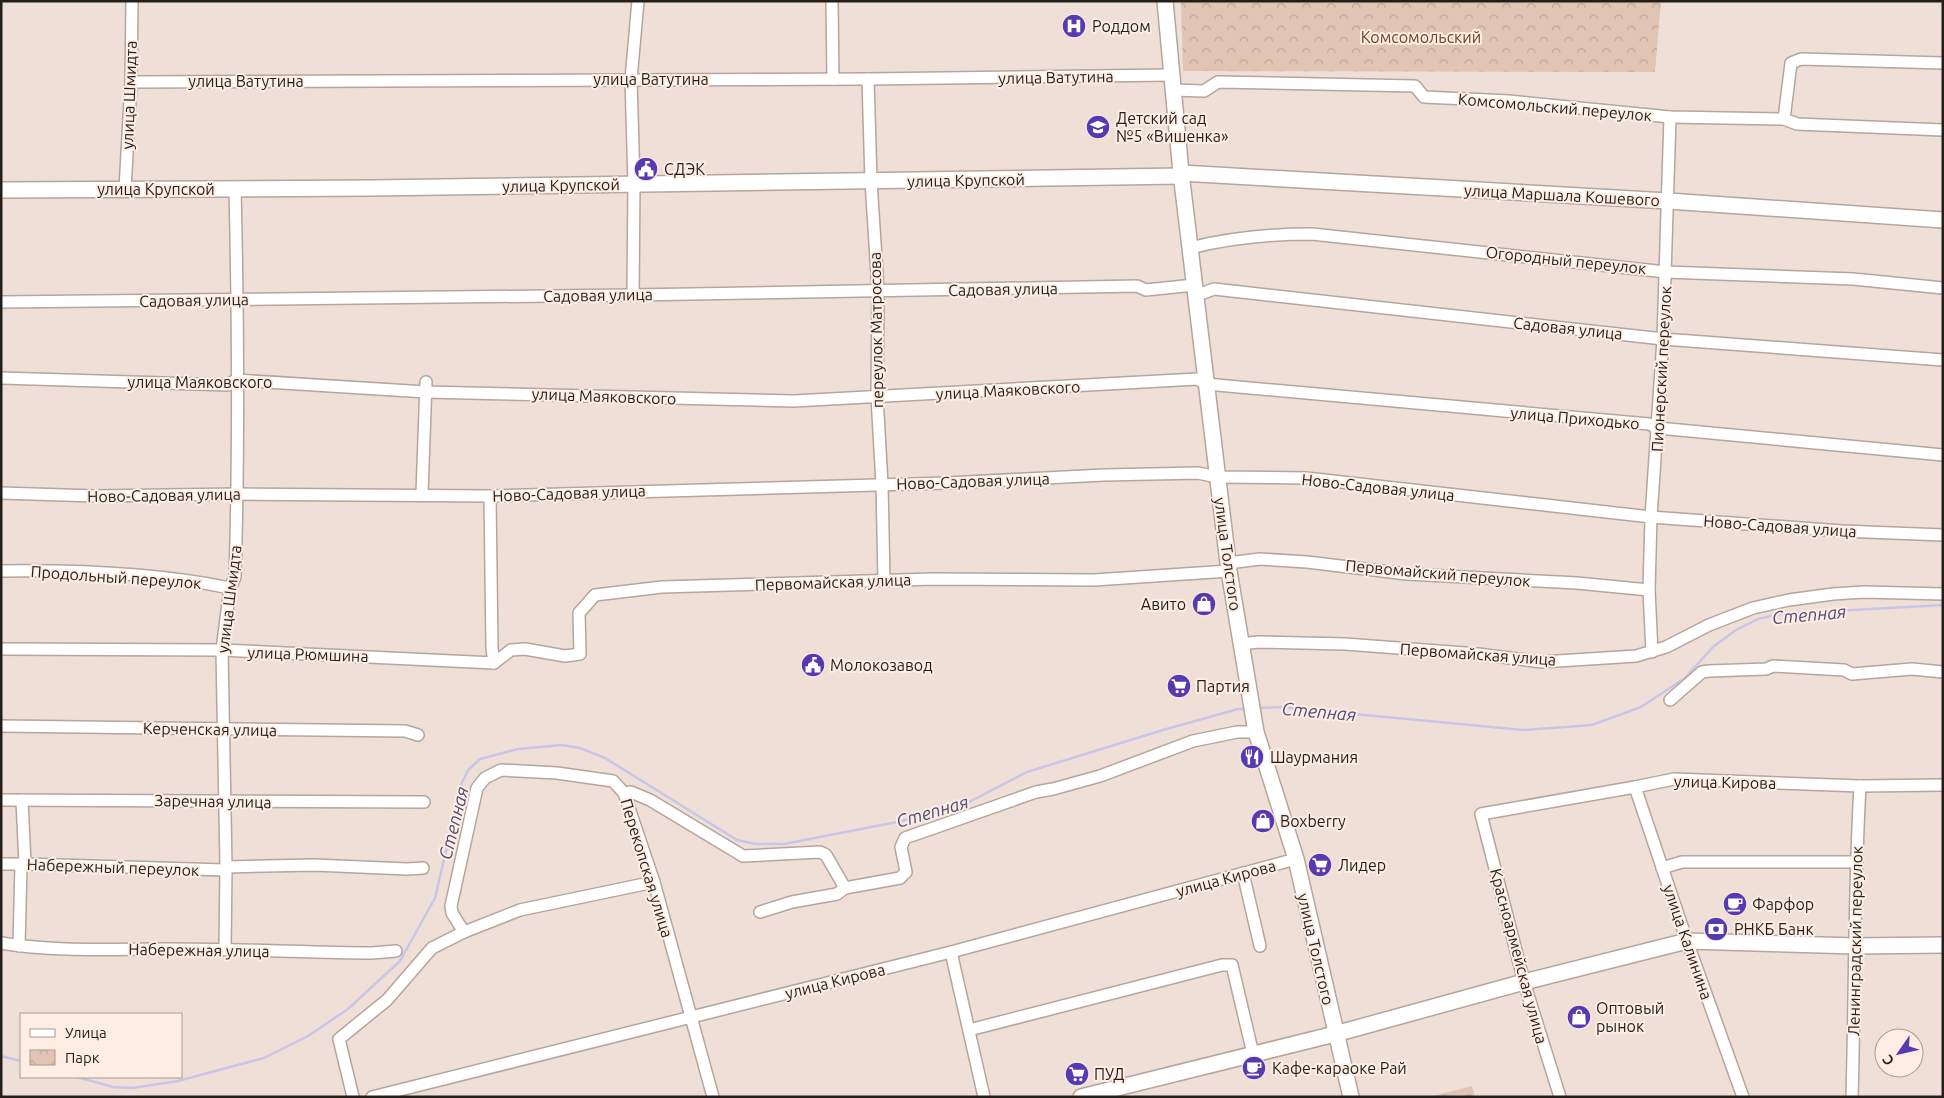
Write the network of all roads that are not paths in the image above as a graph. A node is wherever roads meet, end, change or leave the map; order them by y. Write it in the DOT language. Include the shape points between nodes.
graph roads {
  1 [pos="132,1"];
  2 [pos="638,1"];
  3 [pos="832,1"];
  4 [pos="1165,1"];
  5 [pos="1943,63"];
  6 [pos="631,79"];
  7 [pos="833,79"];
  8 [pos="868,79"];
  9 [pos="131,82"];
  10 [pos="1172,82"];
  11 [pos="1670,117"];
  12 [pos="1784,119"];
  13 [pos="1943,130"];
  14 [pos="1181,175"];
  15 [pos="871,181"];
  16 [pos="634,183"];
  17 [pos="235,188"];
  18 [pos="125,189"];
  19 [pos="1,190"];
  20 [pos="1668,201"];
  21 [pos="1943,220"];
  22 [pos="1190,248"];
  23 [pos="1666,272"];
  24 [pos="1943,288"];
  25 [pos="878,290"];
  26 [pos="1195,291"];
  27 [pos="633,295"];
  28 [pos="237,300"];
  29 [pos="1,302"];
  30 [pos="1663,339"];
  31 [pos="1943,360"];
  32 [pos="1,378"];
  33 [pos="236,380"];
  34 [pos="1206,384"];
  35 [pos="426,387"];
  36 [pos="876,397"];
  37 [pos="1658,428"];
  38 [pos="1943,455"];
  39 [pos="1217,477"];
  40 [pos="882,484"];
  41 [pos="1,493"];
  42 [pos="238,494"];
  43 [pos="422,494"];
  44 [pos="490,496"];
  45 [pos="1651,517"];
  46 [pos="1943,535"];
  47 [pos="1228,567"];
  48 [pos="1,570"];
  49 [pos="884,581"];
  50 [pos="230,588"];
  51 [pos="1649,590"];
  52 [pos="1943,594"];
  53 [pos="1241,644"];
  54 [pos="1,649"];
  55 [pos="222,650"];
  56 [pos="1652,652"];
  57 [pos="494,663"];
  58 [pos="1943,672"];
  59 [pos="1670,700"];
  60 [pos="1,726"];
  61 [pos="223,729"];
  62 [pos="1256,729"];
  63 [pos="418,735"];
  64 [pos="1943,785"];
  65 [pos="1860,786"];
  66 [pos="1635,788"];
  67 [pos="624,793"];
  68 [pos="1,800"];
  69 [pos="22,800"];
  70 [pos="224,802"];
  71 [pos="424,802"];
  72 [pos="1481,814"];
  73 [pos="1296,859"];
  74 [pos="1856,862"];
  75 [pos="1,864"];
  76 [pos="23,864"];
  77 [pos="226,868"];
  78 [pos="423,868"];
  79 [pos="1662,868"];
  80 [pos="1243,873"];
  81 [pos="654,882"];
  82 [pos="844,888"];
  83 [pos="760,912"];
  84 [pos="464,932"];
  85 [pos="1687,941"];
  86 [pos="1,943"];
  87 [pos="1943,945"];
  88 [pos="20,946"];
  89 [pos="1260,946"];
  90 [pos="1856,946"];
  91 [pos="224,949"];
  92 [pos="396,951"];
  93 [pos="952,952"];
  94 [pos="1524,982"];
  95 [pos="692,1016"];
  96 [pos="969,1030"];
  97 [pos="1335,1034"];
  98 [pos="1253,1054"];
  99 [pos="353,1097"];
  100 [pos="372,1097"];
  101 [pos="714,1097"];
  102 [pos="984,1097"];
  103 [pos="1081,1097"];
  104 [pos="1351,1097"];
  105 [pos="1560,1097"];
  106 [pos="1743,1097"];
  107 [pos="1852,1097"];
  1 -- 9 [label="street, улица Шмидта"];
  2 -- 6 [label="street"];
  3 -- 7 [label="street"];
  4 -- 10 [label="main road, улица Толстого"];
  5 -- 12 [label="street" via="1801,59 1791,64"];
  6 -- 7 [label="street, улица Ватутина"];
  6 -- 9 [label="street, улица Ватутина"];
  6 -- 16 [label="street"];
  7 -- 8 [label="street, улица Ватутина"];
  8 -- 10 [label="street, улица Ватутина"];
  8 -- 15 [label="street, переулок Матросова"];
  9 -- 18 [label="street, улица Шмидта"];
  10 -- 11 [label="street, Комсомольский переулок" via="1204,91 1218,82 1415,86 1424,96"];
  10 -- 14 [label="main road, улица Толстого"];
  11 -- 12 [label="street, Комсомольский переулок"];
  11 -- 20 [label="street, Пионерский переулок"];
  12 -- 13 [label="street, Комсомольский переулок" via="1797,124"];
  14 -- 15 [label="main road, улица Крупской"];
  14 -- 20 [label="main road, улица Маршала Кошевого"];
  14 -- 22 [label="main road, улица Толстого"];
  15 -- 16 [label="main road, улица Крупской"];
  15 -- 25 [label="street, переулок Матросова"];
  16 -- 17 [label="main road, улица Крупской"];
  16 -- 27 [label="street"];
  17 -- 18 [label="main road, улица Крупской"];
  17 -- 28 [label="street, улица Шмидта"];
  18 -- 19 [label="main road, улица Крупской"];
  20 -- 21 [label="main road, улица Маршала Кошевого"];
  20 -- 23 [label="street, Пионерский переулок"];
  22 -- 23 [label="street, Огородный переулок" via="1281,234 1312,234"];
  22 -- 26 [label="main road, улица Толстого"];
  23 -- 24 [label="street, Огородный переулок" via="1853,279"];
  23 -- 30 [label="street, Пионерский переулок"];
  25 -- 26 [label="street, Садовая улица" via="1137,286 1146,290"];
  25 -- 27 [label="street, Садовая улица"];
  25 -- 36 [label="street, переулок Матросова"];
  26 -- 30 [label="street, Садовая улица" via="1214,289"];
  26 -- 34 [label="main road, улица Толстого"];
  27 -- 28 [label="street, Садовая улица"];
  28 -- 29 [label="street, Садовая улица"];
  28 -- 33 [label="street, улица Шмидта"];
  30 -- 31 [label="street, Садовая улица"];
  30 -- 37 [label="street, Пионерский переулок"];
  32 -- 33 [label="street, улица Маяковского" via="228,386"];
  33 -- 35 [label="street, улица Маяковского"];
  33 -- 42 [label="street, улица Шмидта"];
  34 -- 36 [label="street, улица Маяковского" via="1198,378"];
  34 -- 37 [label="street, улица Приходько" via="1649,424"];
  34 -- 39 [label="main road, улица Толстого"];
  35 -- 36 [label="street, улица Маяковского" via="794,401"];
  35 -- 43 [label="street"];
  36 -- 40 [label="street, переулок Матросова"];
  37 -- 38 [label="street, улица Приходько"];
  37 -- 45 [label="street, Пионерский переулок"];
  39 -- 40 [label="street, Ново-Садовая улица" via="1198,473"];
  39 -- 45 [label="street, Ново-Садовая улица" via="1306,478"];
  39 -- 47 [label="main road, улица Толстого"];
  40 -- 44 [label="street, Ново-Садовая улица"];
  40 -- 49 [label="street, переулок Матросова"];
  41 -- 42 [label="street, Ново-Садовая улица" via="95,496"];
  42 -- 43 [label="street, Ново-Садовая улица"];
  42 -- 50 [label="street, улица Шмидта" via="234,577"];
  43 -- 44 [label="street, Ново-Садовая улица"];
  44 -- 57 [label="street"];
  45 -- 46 [label="street, Ново-Садовая улица"];
  45 -- 51 [label="street, Пионерский переулок"];
  47 -- 49 [label="street, Первомайская улица" via="1094,580"];
  47 -- 51 [label="street, Первомайский переулок" via="1260,559 1407,574"];
  47 -- 53 [label="main road, улица Толстого"];
  48 -- 50 [label="street, Продольный переулок" via="64,570 200,582"];
  49 -- 57 [label="street, Первомайская улица" via="662,587 595,595 579,613 580,654 565,656 525,648 511,650"];
  50 -- 55 [label="street, улица Шмидта"];
  51 -- 56 [label="street, Пионерский переулок"];
  52 -- 56 [label="street, Первомайская улица" via="1864,592 1789,600 1753,608 1708,625"];
  53 -- 56 [label="street, Первомайская улица" via="1345,644 1542,662 1636,656"];
  53 -- 62 [label="main road, улица Толстого"];
  54 -- 55 [label="street, улица Рюмшина"];
  55 -- 57 [label="street, улица Рюмшина"];
  55 -- 61 [label="street, улица Шмидта"];
  58 -- 59 [label="street" via="1912,669 1852,674 1844,670 1773,666 1709,671 1702,672"];
  60 -- 61 [label="street, Керченская улица"];
  61 -- 63 [label="street, Керченская улица" via="405,731"];
  61 -- 70 [label="street, улица Шмидта"];
  62 -- 73 [label="main road, улица Толстого"];
  62 -- 82 [label="street" via="1193,741 1100,776 1036,792 904,838 901,847 906,872 900,878"];
  64 -- 65 [label="street, улица Кирова"];
  65 -- 66 [label="street, улица Кирова" via="1674,779"];
  65 -- 74 [label="street, Ленинградский переулок"];
  66 -- 72 [label="street, улица Кирова"];
  66 -- 79 [label="street, улица Калинина"];
  67 -- 81 [label="street, Перекопская улица"];
  67 -- 82 [label="street" via="631,792 650,800 743,856 820,852 826,855"];
  67 -- 84 [label="street, Перекопская улица" via="613,781 583,776 500,770 485,778 477,788 452,906 452,913"];
  68 -- 69 [label="street, Заречная улица"];
  69 -- 70 [label="street, Заречная улица"];
  69 -- 76 [label="street"];
  70 -- 71 [label="street, Заречная улица"];
  70 -- 77 [label="street, улица Шмидта"];
  72 -- 94 [label="street, Красноармейская улица"];
  73 -- 80 [label="street, улица Кирова"];
  73 -- 97 [label="main road, улица Толстого"];
  74 -- 79 [label="street" via="1682,862"];
  74 -- 90 [label="street, Ленинградский переулок"];
  75 -- 76 [label="street, Набережный переулок"];
  76 -- 77 [label="street, Набережный переулок"];
  76 -- 88 [label="street"];
  77 -- 78 [label="street, Набережный переулок" via="314,865"];
  77 -- 91 [label="street, улица Шмидта"];
  79 -- 85 [label="street, улица Калинина"];
  80 -- 89 [label="street"];
  80 -- 93 [label="street, улица Кирова"];
  81 -- 84 [label="street" via="520,910"];
  81 -- 95 [label="street, Перекопская улица"];
  82 -- 83 [label="street" via="836,894"];
  84 -- 99 [label="street" via="432,948 387,1000 339,1039"];
  85 -- 90 [label="main road"];
  85 -- 94 [label="main road"];
  85 -- 106 [label="street, улица Калинина"];
  86 -- 88 [label="street, Набережная улица"];
  87 -- 90 [label="main road"];
  88 -- 91 [label="street, Набережная улица"];
  90 -- 107 [label="street, Ленинградский переулок"];
  91 -- 92 [label="street, Набережная улица"];
  93 -- 95 [label="street, улица Кирова"];
  93 -- 96 [label="street"];
  94 -- 97 [label="main road"];
  94 -- 105 [label="street, Красноармейская улица"];
  95 -- 100 [label="street, улица Кирова"];
  95 -- 101 [label="street, Перекопская улица"];
  96 -- 98 [label="street" via="1222,964 1232,965"];
  96 -- 102 [label="street"];
  97 -- 98 [label="main road"];
  97 -- 104 [label="main road, улица Толстого"];
  98 -- 103 [label="main road"];
}
